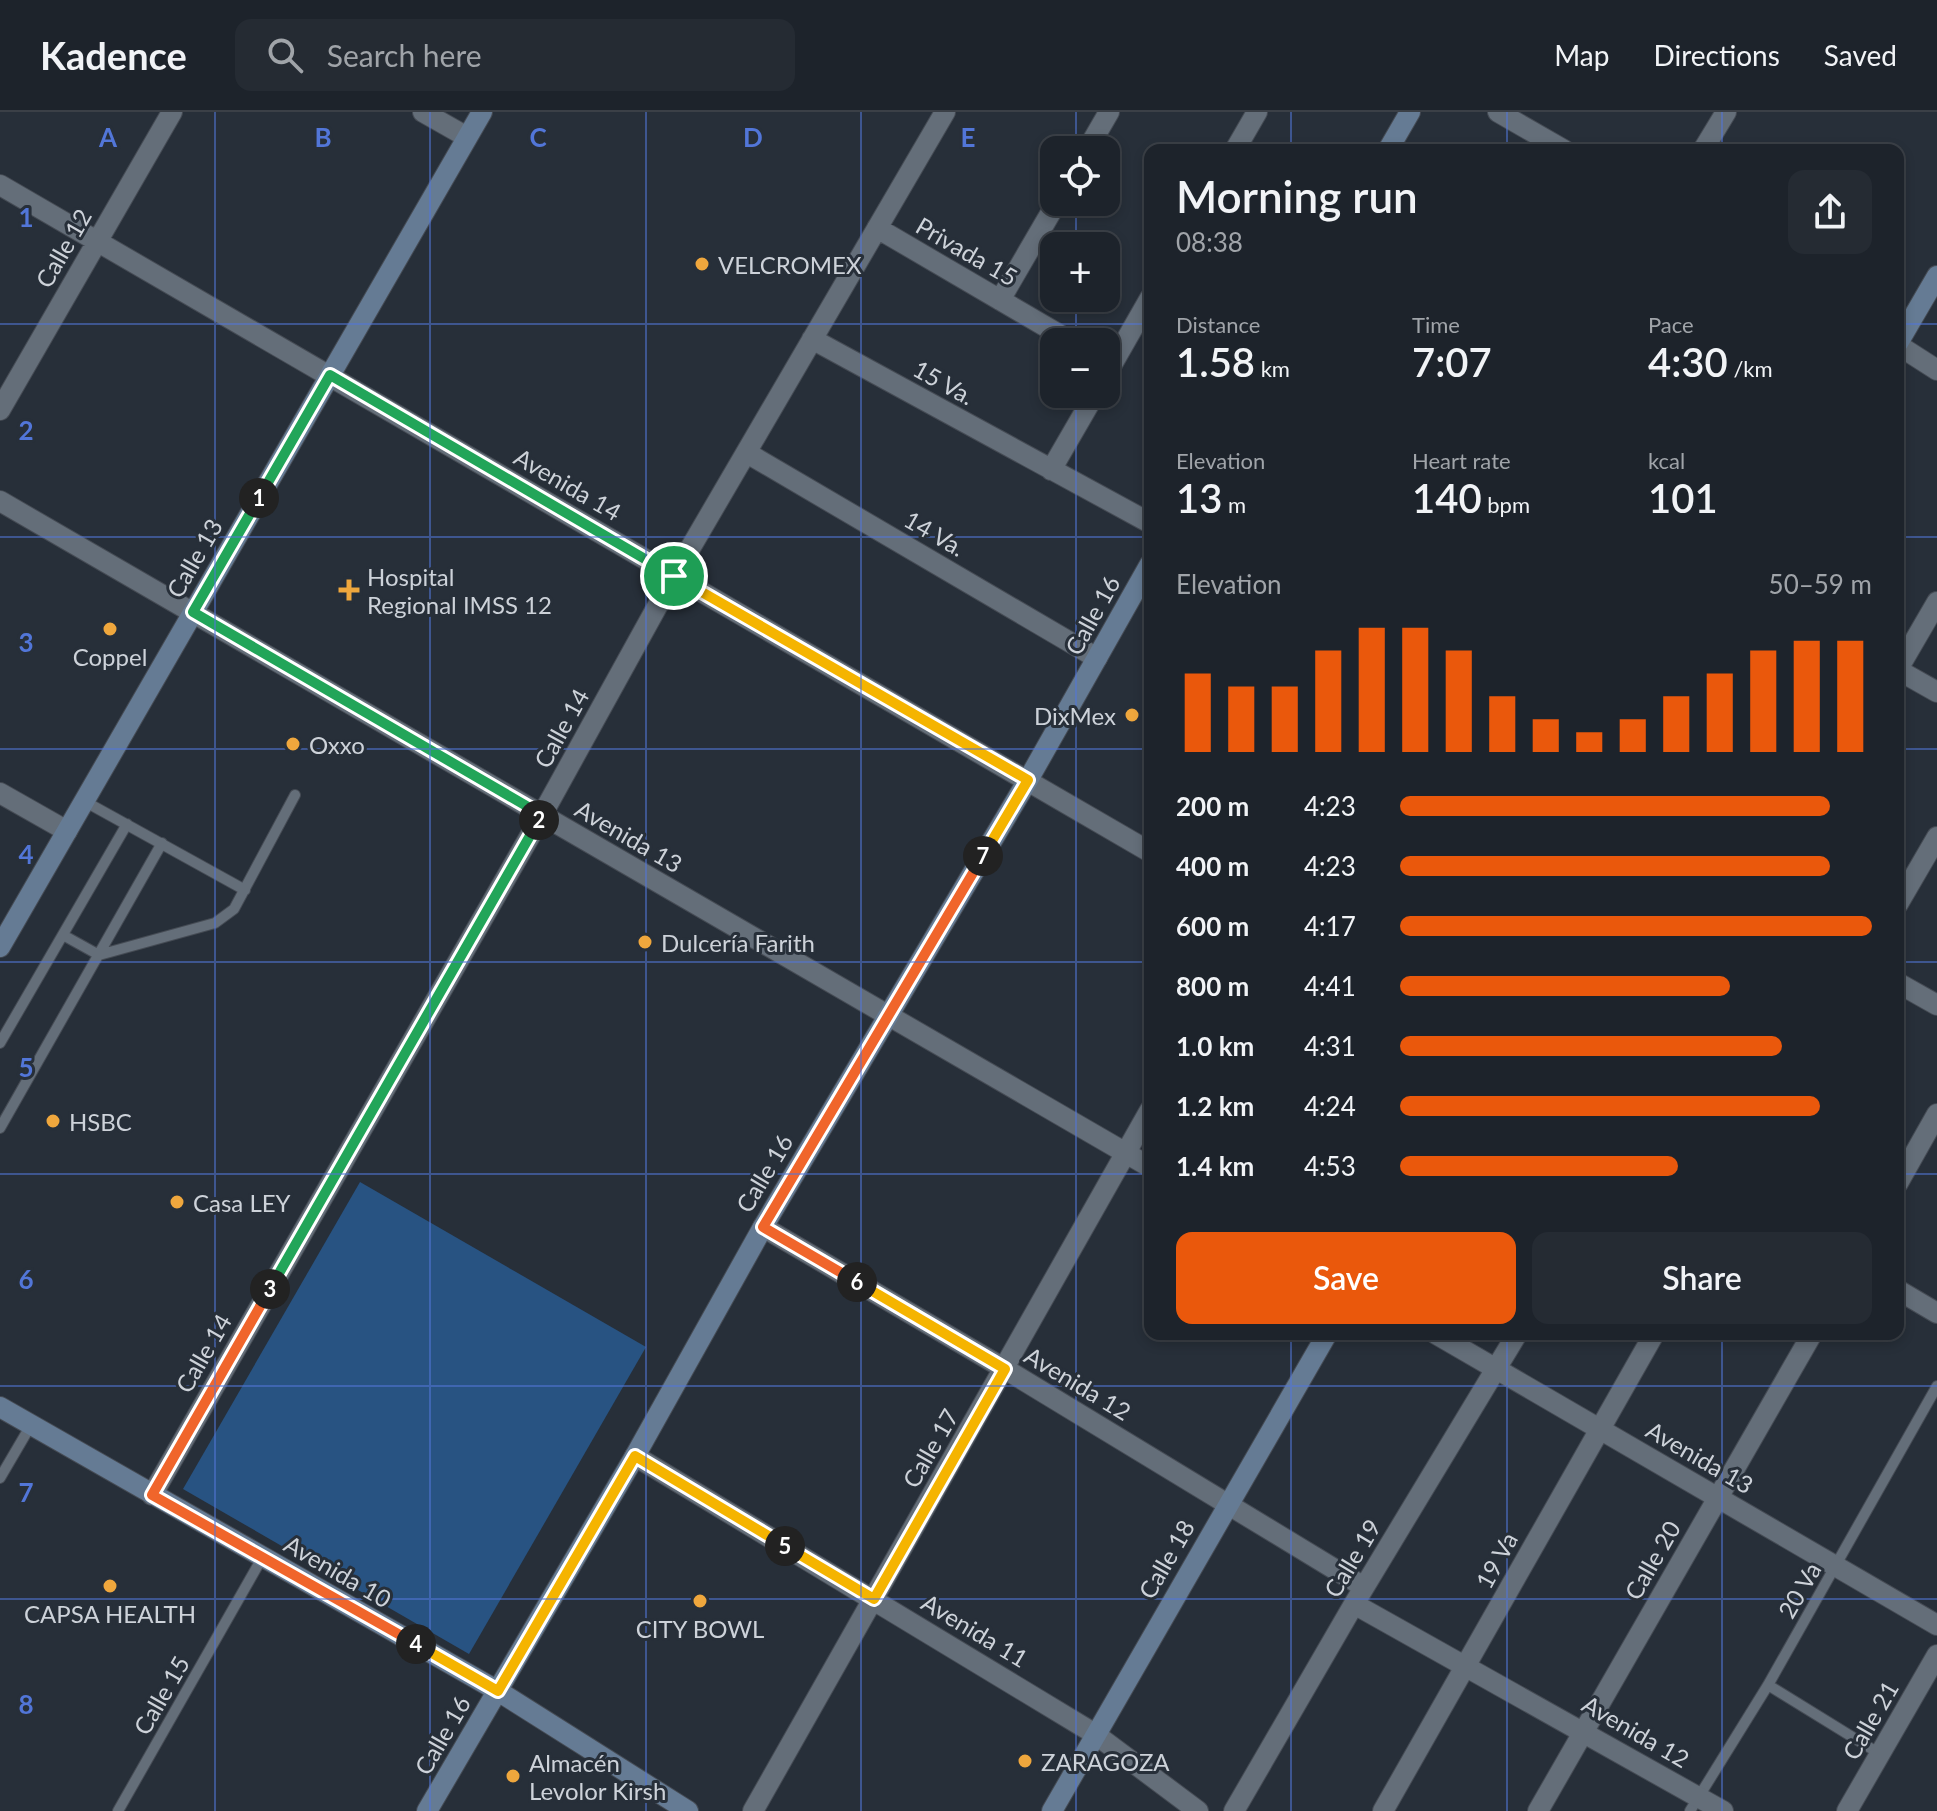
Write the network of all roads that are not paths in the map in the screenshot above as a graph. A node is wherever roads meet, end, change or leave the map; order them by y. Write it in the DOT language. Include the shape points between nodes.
graph roads {
  1 [pos="172,112"];
  2 [pos="423,112"];
  3 [pos="482,112"];
  4 [pos="945,112"];
  5 [pos="1109,112"];
  6 [pos="1257,112"];
  7 [pos="1410,112"];
  8 [pos="1498,112"];
  9 [pos="1726,112"];
  10 [pos="1095,136"];
  11 [pos="467,137"];
  12 [pos="1238,144"];
  13 [pos="1391,144"];
  14 [pos="1554,144"];
  15 [pos="1707,144"];
  16 [pos="0,185"];
  17 [pos="1049,216"];
  18 [pos="877,228"];
  19 [pos="97,241"];
  20 [pos="1937,276"];
  21 [pos="1000,300"];
  22 [pos="1144,308"];
  23 [pos="1048,328"];
  24 [pos="1904,334"];
  25 [pos="812,339"];
  26 [pos="1120,347"];
  27 [pos="1904,348"];
  28 [pos="1937,370"];
  29 [pos="330,375"];
  30 [pos="1087,408"];
  31 [pos="0,410"];
  32 [pos="747,453"];
  33 [pos="1051,470"];
  34 [pos="0,501"];
  35 [pos="1144,520"];
  36 [pos="1144,575"];
  37 [pos="674,576"];
  38 [pos="1937,602"];
  39 [pos="193,612"];
  40 [pos="1097,658"];
  41 [pos="1904,660"];
  42 [pos="1904,673"];
  43 [pos="1937,692"];
  44 [pos="1028,780"];
  45 [pos="0,793"];
  46 [pos="295,795"];
  47 [pos="84,801"];
  48 [pos="542,815"];
  49 [pos="127,824"];
  50 [pos="67,831"];
  51 [pos="1937,837"];
  52 [pos="162,843"];
  53 [pos="1144,848"];
  54 [pos="245,890"];
  55 [pos="1904,894"];
  56 [pos="63,935"];
  57 [pos="0,947"];
  58 [pos="99,955"];
  59 [pos="1904,986"];
  60 [pos="1937,1005"];
  61 [pos="887,1017"];
  62 [pos="0,1043"];
  63 [pos="1937,1114"];
  64 [pos="1144,1121"];
  65 [pos="0,1128"];
  66 [pos="1126,1153"];
  67 [pos="1144,1164"];
  68 [pos="1904,1172"];
  69 [pos="763,1227"];
  70 [pos="1904,1294"];
  71 [pos="1937,1313"];
  72 [pos="1324,1340"];
  73 [pos="1446,1340"];
  74 [pos="1514,1340"];
  75 [pos="1651,1340"];
  76 [pos="1809,1340"];
  77 [pos="1005,1369"];
  78 [pos="1497,1369"];
  79 [pos="1937,1386"];
  80 [pos="0,1407"];
  81 [pos="31,1425"];
  82 [pos="1600,1429"];
  83 [pos="635,1456"];
  84 [pos="0,1478"];
  85 [pos="152,1495"];
  86 [pos="1718,1498"];
  87 [pos="1228,1504"];
  88 [pos="262,1558"];
  89 [pos="1835,1566"];
  90 [pos="1359,1596"];
  91 [pos="874,1599"];
  92 [pos="1937,1625"];
  93 [pos="1937,1655"];
  94 [pos="1466,1667"];
  95 [pos="1768,1685"];
  96 [pos="498,1691"];
  97 [pos="1584,1731"];
  98 [pos="1095,1734"];
  99 [pos="1880,1754"];
  100 [pos="1695,1804"];
  101 [pos="118,1811"];
  102 [pos="427,1811"];
  103 [pos="688,1811"];
  104 [pos="753,1811"];
  105 [pos="1052,1811"];
  106 [pos="1198,1811"];
  107 [pos="1234,1811"];
  108 [pos="1383,1811"];
  109 [pos="1538,1811"];
  110 [pos="1723,1811"];
  111 [pos="1847,1811"];
  1 -- 19 [label="street, Calle 12"];
  2 -- 11 [label="street"];
  3 -- 11 [label="street, Calle 13"];
  4 -- 18 [label="street, Calle 14"];
  5 -- 10 [label="street"];
  6 -- 12 [label="street"];
  7 -- 13 [label="street"];
  8 -- 14 [label="street"];
  9 -- 15 [label="street"];
  11 -- 29 [label="street, Calle 13"];
  16 -- 19 [label="street, Avenida 14"];
  17 -- 21 [label="street"];
  18 -- 21 [label="street, Privada 15"];
  18 -- 25 [label="street, Calle 14"];
  19 -- 29 [label="street, Avenida 14"];
  19 -- 31 [label="street, Calle 12"];
  20 -- 24 [label="street"];
  21 -- 23 [label="street, Privada 15"];
  22 -- 26 [label="street"];
  25 -- 32 [label="street, Calle 14"];
  25 -- 33 [label="street, 15 Va."];
  27 -- 28 [label="street"];
  29 -- 37 [label="street, Avenida 14"];
  29 -- 39 [label="street, Calle 13"];
  30 -- 33 [label="street"];
  32 -- 37 [label="street, Calle 14"];
  32 -- 40 [label="street, 14 Va."];
  33 -- 35 [label="street, 15 Va."];
  34 -- 39 [label="street, Avenida 13"];
  36 -- 40 [label="street, Calle 16"];
  37 -- 44 [label="street, Avenida 14"];
  37 -- 48 [label="street, Calle 14"];
  38 -- 41 [label="street"];
  39 -- 47 [label="street, Calle 13"];
  39 -- 48 [label="street, Avenida 13"];
  40 -- 44 [label="street, Calle 16"];
  42 -- 43 [label="street"];
  44 -- 53 [label="street, Avenida 14"];
  44 -- 61 [label="street, Calle 16"];
  45 -- 50 [label="street"];
  46 -- 54 [label="lane"];
  47 -- 49 [label="lane"];
  47 -- 50 [label="street, Calle 13"];
  48 -- 61 [label="street, Avenida 13"];
  48 -- 85 [label="street, Calle 14"];
  49 -- 52 [label="lane"];
  49 -- 56 [label="lane"];
  50 -- 57 [label="street, Calle 13"];
  51 -- 55 [label="street"];
  52 -- 54 [label="lane"];
  52 -- 58 [label="lane"];
  54 -- 58 [label="lane" via="234,909 215,923"];
  56 -- 58 [label="lane"];
  56 -- 62 [label="lane"];
  58 -- 65 [label="lane"];
  59 -- 60 [label="street"];
  61 -- 66 [label="street, Avenida 13"];
  61 -- 69 [label="street, Calle 16"];
  63 -- 68 [label="street"];
  64 -- 66 [label="street, Calle 17"];
  66 -- 67 [label="street, Avenida 13"];
  66 -- 77 [label="street, Calle 17"];
  69 -- 77 [label="street, Avenida 12"];
  69 -- 83 [label="street, Calle 16"];
  70 -- 71 [label="street"];
  72 -- 87 [label="street, Calle 18"];
  73 -- 78 [label="street, Avenida 13"];
  74 -- 78 [label="street, Calle 19"];
  75 -- 82 [label="street, 19 Va"];
  76 -- 86 [label="street, Calle 20"];
  77 -- 87 [label="street, Avenida 12"];
  77 -- 91 [label="street, Calle 17"];
  78 -- 82 [label="street, Avenida 13"];
  78 -- 90 [label="street, Calle 19"];
  79 -- 89 [label="lane, 20 Va"];
  80 -- 81 [label="street, Avenida 10"];
  81 -- 84 [label="lane"];
  81 -- 85 [label="street, Avenida 10"];
  82 -- 86 [label="street, Avenida 13"];
  82 -- 94 [label="street, 19 Va"];
  83 -- 91 [label="street, Avenida 11"];
  83 -- 96 [label="street, Calle 16"];
  85 -- 88 [label="street, Avenida 10"];
  86 -- 89 [label="street, Avenida 13"];
  86 -- 97 [label="street, Calle 20"];
  87 -- 90 [label="street, Avenida 12"];
  87 -- 98 [label="street, Calle 18"];
  88 -- 96 [label="street, Avenida 10"];
  88 -- 101 [label="lane, Calle 15"];
  89 -- 92 [label="street, Avenida 13"];
  89 -- 95 [label="lane, 20 Va"];
  90 -- 94 [label="street, Avenida 12"];
  90 -- 107 [label="street, Calle 19"];
  91 -- 98 [label="street, Avenida 11"];
  91 -- 104 [label="street, Calle 17"];
  93 -- 99 [label="street, Calle 21"];
  94 -- 97 [label="street, Avenida 12"];
  94 -- 108 [label="street, 19 Va"];
  95 -- 99 [label="lane"];
  95 -- 100 [label="lane, 20 Va"];
  96 -- 102 [label="street, Calle 16"];
  96 -- 103 [label="street, Avenida 10"];
  97 -- 100 [label="street, Avenida 12"];
  97 -- 109 [label="street, Calle 20"];
  98 -- 105 [label="street, Calle 18"];
  98 -- 106 [label="street, Avenida 11"];
  99 -- 111 [label="street, Calle 21"];
  100 -- 110 [label="street, Avenida 12"];
}
